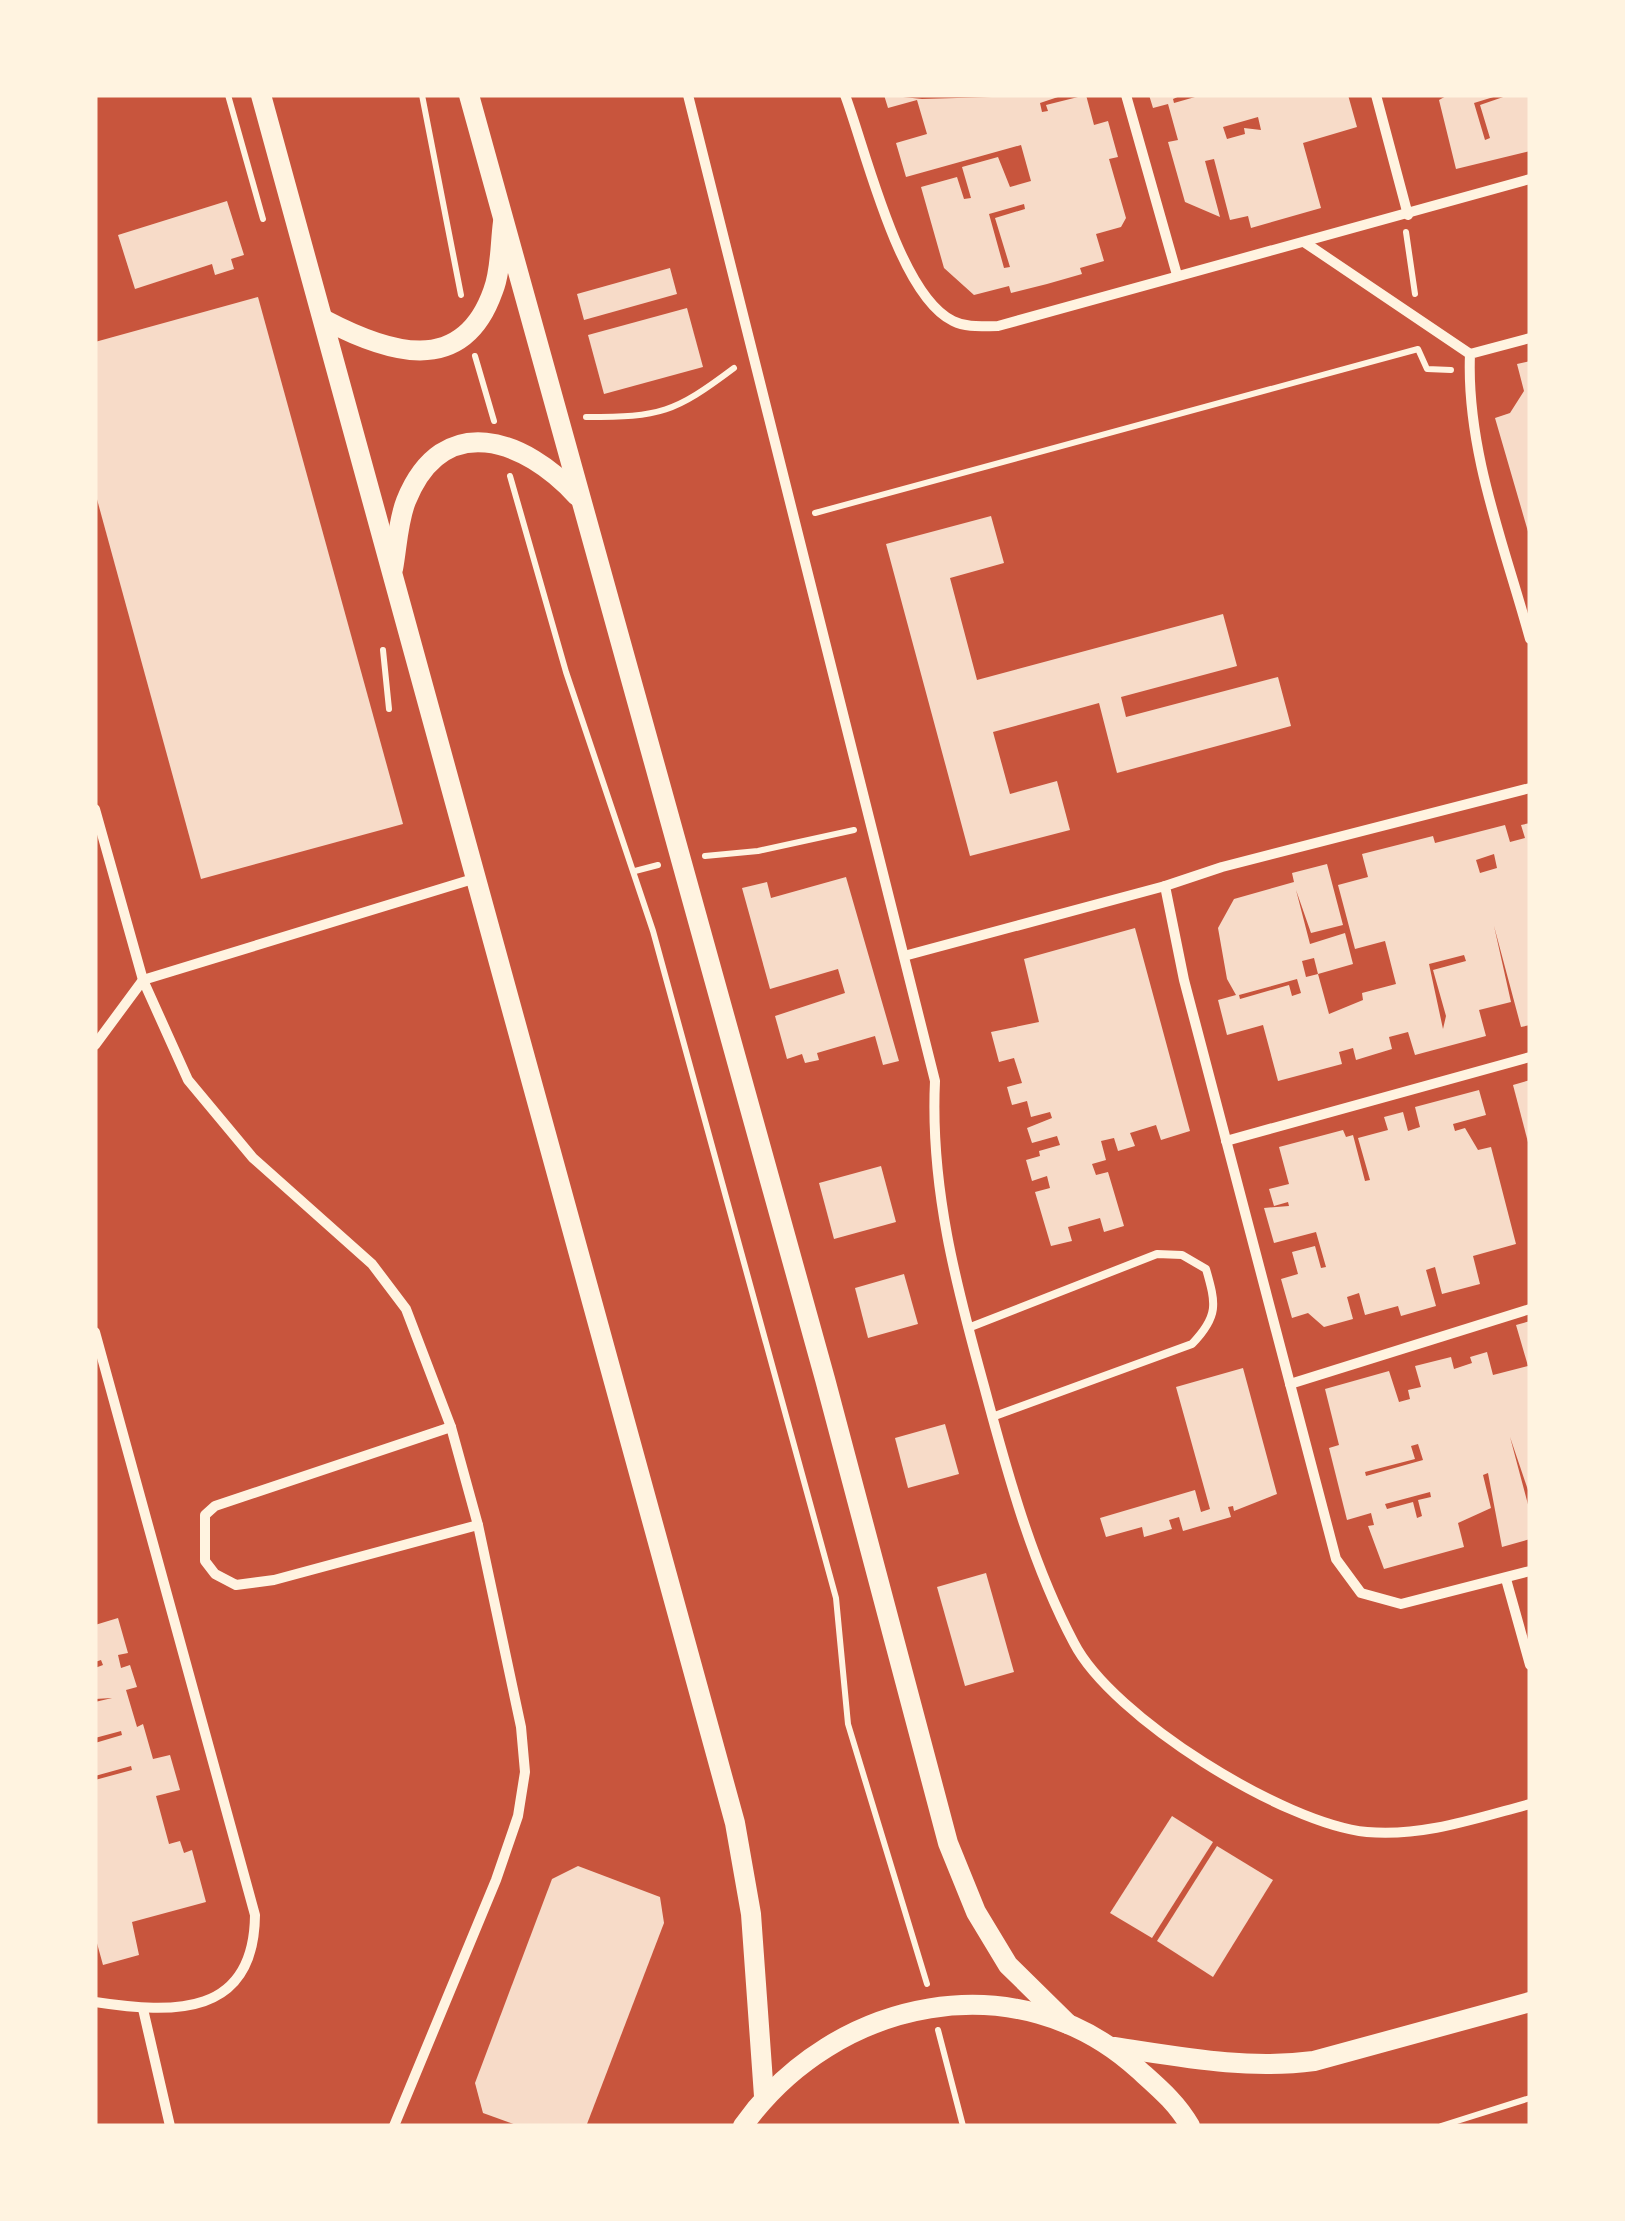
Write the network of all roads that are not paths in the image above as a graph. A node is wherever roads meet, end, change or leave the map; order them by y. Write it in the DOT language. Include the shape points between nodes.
graph roads {
  1 [pos="262,95"];
  2 [pos="469,95"];
  3 [pos="688,95"];
  4 [pos="845,95"];
  5 [pos="1126,95"];
  6 [pos="1376,95"];
  7 [pos="1530,178"];
  8 [pos="504,211"];
  9 [pos="1405,216"];
  10 [pos="1304,242"];
  11 [pos="1177,275"];
  12 [pos="325,320"];
  13 [pos="1530,338"];
  14 [pos="1470,354"];
  15 [pos="582,502"];
  16 [pos="392,574"];
  17 [pos="1530,639"];
  18 [pos="1530,788"];
  19 [pos="95,809"];
  20 [pos="473,879"];
  21 [pos="1164,886"];
  22 [pos="904,956"];
  23 [pos="143,980"];
  24 [pos="95,1045"];
  25 [pos="1530,1057"];
  26 [pos="1226,1142"];
  27 [pos="1530,1309"];
  28 [pos="968,1328"];
  29 [pos="95,1332"];
  30 [pos="1290,1384"];
  31 [pos="992,1418"];
  32 [pos="451,1427"];
  33 [pos="478,1526"];
  34 [pos="1530,1572"];
  35 [pos="1506,1579"];
  36 [pos="1530,1665"];
  37 [pos="1530,1804"];
  38 [pos="95,2002"];
  39 [pos="1530,2002"];
  40 [pos="142,2009"];
  41 [pos="1068,2024"];
  42 [pos="1114,2047"];
  43 [pos="764,2096"];
  44 [pos="170,2126"];
  45 [pos="394,2126"];
  46 [pos="744,2126"];
  47 [pos="1190,2126"];
  1 -- 12 [label="main road"];
  2 -- 8 [label="main road"];
  3 -- 22 [label="street"];
  4 -- 11 [label="street" via="908,273 928,304 951,320 998,326"];
  5 -- 11 [label="street"];
  6 -- 9 [label="street"];
  7 -- 9 [label="street"];
  8 -- 12 [label="main road" via="495,287 468,332 411,352 384,349"];
  8 -- 15 [label="main road"];
  9 -- 10 [label="street"];
  10 -- 11 [label="street"];
  10 -- 14 [label="street"];
  12 -- 16 [label="main road"];
  13 -- 14 [label="street"];
  14 -- 17 [label="street" via="1473,433"];
  15 -- 16 [label="main road" via="556,473 500,442 460,443 425,469 404,504"];
  15 -- 41 [label="main road" via="948,1843 976,1912 1008,1965"];
  16 -- 20 [label="main road"];
  18 -- 21 [label="street"];
  19 -- 23 [label="street"];
  20 -- 23 [label="street"];
  20 -- 43 [label="main road" via="735,1822 751,1914"];
  21 -- 22 [label="street"];
  21 -- 26 [label="street"];
  22 -- 28 [label="street" via="936,1081 943,1228"];
  23 -- 24 [label="street"];
  23 -- 32 [label="street" via="178,1063 211,1111 252,1158 372,1264 406,1310"];
  25 -- 26 [label="street"];
  26 -- 30 [label="street"];
  27 -- 30 [label="street"];
  28 -- 31 [label="street"];
  28 -- 31 [label="lane" via="1157,1254 1182,1255 1206,1269 1214,1298 1211,1324 1192,1344"];
  29 -- 40 [label="street" via="255,1915 249,1960 229,1990 188,2006"];
  30 -- 35 [label="street" via="1336,1559 1361,1594 1400,1604"];
  31 -- 37 [label="street" via="1036,1557 1075,1647 1130,1712 1294,1812 1365,1832 1436,1829"];
  32 -- 33 [label="street"];
  32 -- 33 [label="street" via="215,1506 205,1515 205,1561 236,1585"];
  33 -- 45 [label="street" via="525,1772 496,1880"];
  34 -- 35 [label="street"];
  35 -- 36 [label="street"];
  38 -- 40 [label="street"];
  39 -- 42 [label="main road" via="1278,2066"];
  40 -- 44 [label="street"];
  41 -- 42 [label="main road"];
  41 -- 43 [label="main road" via="1001,2006 931,2006 855,2030 812,2053"];
  42 -- 47 [label="main road" via="1179,2106"];
  43 -- 46 [label="main road"];
}
